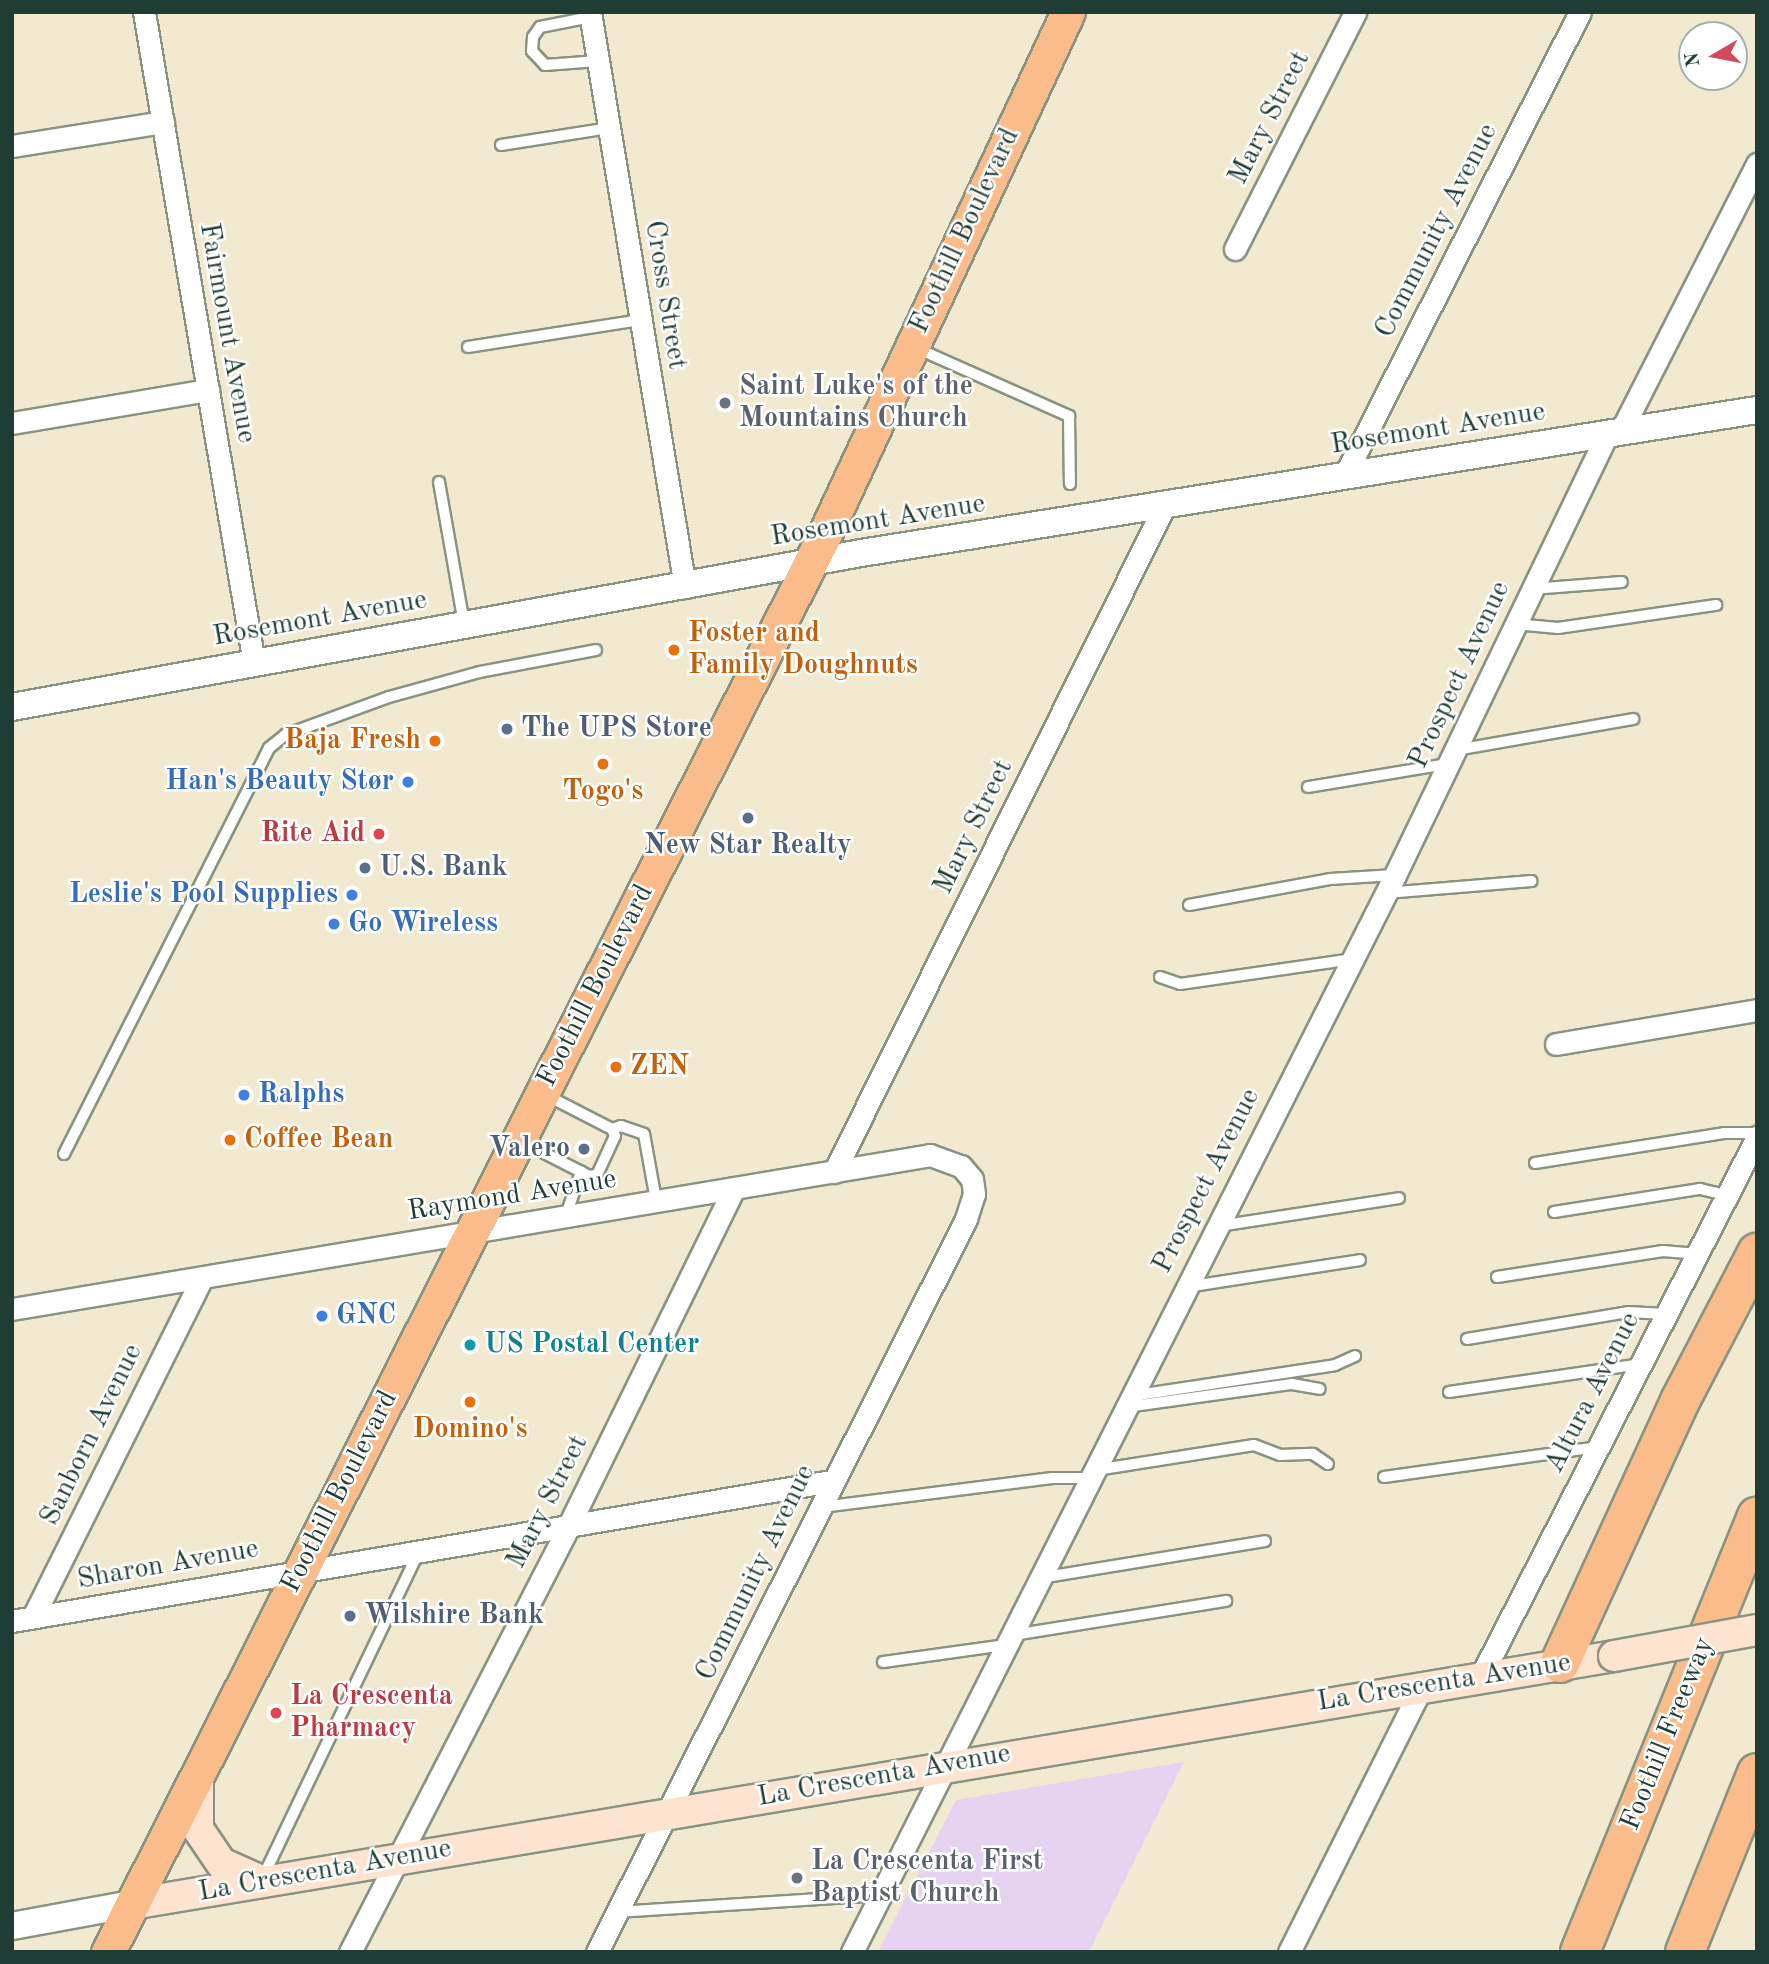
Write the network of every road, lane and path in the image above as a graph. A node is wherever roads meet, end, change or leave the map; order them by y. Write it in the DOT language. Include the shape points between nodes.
graph roads {
  1 [pos="144,12"];
  2 [pos="1068,12"];
  3 [pos="1355,12"];
  4 [pos="1580,12"];
  5 [pos="591,15"];
  6 [pos="598,61"];
  7 [pos="163,122"];
  8 [pos="609,128"];
  9 [pos="501,145"];
  10 [pos="12,146"];
  11 [pos="1757,164"];
  12 [pos="1235,249"];
  13 [pos="641,320"];
  14 [pos="912,346"];
  15 [pos="468,347"];
  16 [pos="208,390"];
  17 [pos="1757,410"];
  18 [pos="12,423"];
  19 [pos="1614,433"];
  20 [pos="1345,475"];
  21 [pos="439,482"];
  22 [pos="1070,484"];
  23 [pos="1164,507"];
  24 [pos="810,562"];
  25 [pos="1622,582"];
  26 [pos="685,587"];
  27 [pos="1531,589"];
  28 [pos="1716,605"];
  29 [pos="1514,624"];
  30 [pos="464,626"];
  31 [pos="596,650"];
  32 [pos="254,663"];
  33 [pos="12,707"];
  34 [pos="1633,719"];
  35 [pos="1452,757"];
  36 [pos="1308,787"];
  37 [pos="1532,881"];
  38 [pos="1390,884"];
  39 [pos="1189,905"];
  40 [pos="1353,960"];
  41 [pos="1160,977"];
  42 [pos="1757,1010"];
  43 [pos="1556,1044"];
  44 [pos="542,1093"];
  45 [pos="612,1129"];
  46 [pos="1757,1135"];
  47 [pos="518,1139"];
  48 [pos="64,1154"];
  49 [pos="1535,1163"];
  50 [pos="581,1172"];
  51 [pos="834,1172"];
  52 [pos="734,1188"];
  53 [pos="1727,1195"];
  54 [pos="1399,1198"];
  55 [pos="656,1200"];
  56 [pos="1554,1212"];
  57 [pos="566,1215"];
  58 [pos="966,1219"];
  59 [pos="1215,1226"];
  60 [pos="472,1231"];
  61 [pos="1757,1253"];
  62 [pos="1696,1254"];
  63 [pos="1360,1260"];
  64 [pos="1497,1277"];
  65 [pos="202,1278"];
  66 [pos="1184,1287"];
  67 [pos="12,1309"];
  68 [pos="1666,1314"];
  69 [pos="1467,1339"];
  70 [pos="1355,1356"];
  71 [pos="1640,1364"];
  72 [pos="1320,1389"];
  73 [pos="1449,1392"];
  74 [pos="1127,1402"];
  75 [pos="1597,1447"];
  76 [pos="1328,1464"];
  77 [pos="1091,1474"];
  78 [pos="1384,1477"];
  79 [pos="831,1481"];
  80 [pos="819,1507"];
  81 [pos="1757,1517"];
  82 [pos="569,1525"];
  83 [pos="1265,1541"];
  84 [pos="420,1550"];
  85 [pos="300,1570"];
  86 [pos="1039,1578"];
  87 [pos="1226,1601"];
  88 [pos="23,1619"];
  89 [pos="1757,1630"];
  90 [pos="1008,1640"];
  91 [pos="12,1641"];
  92 [pos="883,1662"];
  93 [pos="1560,1663"];
  94 [pos="1481,1676"];
  95 [pos="1422,1686"];
  96 [pos="944,1767"];
  97 [pos="1757,1773"];
  98 [pos="198,1774"];
  99 [pos="670,1812"];
  100 [pos="397,1858"];
  101 [pos="261,1881"];
  102 [pos="880,1895"];
  103 [pos="132,1904"];
  104 [pos="618,1912"];
  105 [pos="12,1926"];
  106 [pos="108,1952"];
  107 [pos="351,1952"];
  108 [pos="597,1952"];
  109 [pos="852,1952"];
  110 [pos="1289,1952"];
  111 [pos="1580,1952"];
  112 [pos="1685,1952"];
  1 -- 7 [label="street, Fairmount Avenue"];
  2 -- 14 [label="main road, Foothill Boulevard"];
  3 -- 12 [label="street, Mary Street"];
  4 -- 20 [label="street, Community Avenue"];
  5 -- 6 [label="street, Cross Street"];
  5 -- 6 [label="lane" via="540,27 532,51 544,65"];
  6 -- 8 [label="street, Cross Street"];
  7 -- 10 [label="street"];
  7 -- 16 [label="street, Fairmount Avenue"];
  8 -- 9 [label="lane"];
  8 -- 13 [label="street, Cross Street"];
  11 -- 19 [label="street, Prospect Avenue"];
  13 -- 15 [label="lane"];
  13 -- 26 [label="street, Cross Street"];
  14 -- 22 [label="lane" via="1069,416"];
  14 -- 24 [label="main road, Foothill Boulevard"];
  16 -- 18 [label="street"];
  16 -- 32 [label="street, Fairmount Avenue"];
  17 -- 19 [label="street, Rosemont Avenue"];
  19 -- 20 [label="street, Rosemont Avenue"];
  19 -- 27 [label="street, Prospect Avenue"];
  20 -- 23 [label="street, Rosemont Avenue"];
  21 -- 30 [label="lane"];
  23 -- 24 [label="street, Rosemont Avenue"];
  23 -- 51 [label="street, Mary Street"];
  24 -- 26 [label="street, Rosemont Avenue"];
  24 -- 44 [label="main road, Foothill Boulevard"];
  25 -- 27 [label="lane"];
  26 -- 30 [label="street, Rosemont Avenue"];
  27 -- 29 [label="street, Prospect Avenue"];
  28 -- 29 [label="lane" via="1558,628"];
  29 -- 35 [label="street, Prospect Avenue"];
  30 -- 32 [label="street, Rosemont Avenue"];
  31 -- 48 [label="lane" via="493,669 389,697 285,735 269,748"];
  32 -- 33 [label="street, Rosemont Avenue"];
  34 -- 35 [label="lane"];
  35 -- 36 [label="lane"];
  35 -- 38 [label="street, Prospect Avenue"];
  37 -- 38 [label="lane"];
  38 -- 39 [label="lane" via="1330,879"];
  38 -- 40 [label="street, Prospect Avenue"];
  40 -- 41 [label="lane" via="1180,984"];
  40 -- 59 [label="street, Prospect Avenue"];
  42 -- 43 [label="street"];
  44 -- 45 [label="lane"];
  44 -- 47 [label="main road, Foothill Boulevard"];
  45 -- 50 [label="lane" via="615,1136 597,1175"];
  45 -- 55 [label="lane" via="621,1126 644,1134"];
  46 -- 49 [label="lane" via="1724,1133"];
  46 -- 53 [label="street, Altura Avenue"];
  47 -- 50 [label="lane"];
  47 -- 60 [label="main road, Foothill Boulevard"];
  50 -- 57 [label="lane"];
  51 -- 52 [label="street, Raymond Avenue"];
  51 -- 58 [label="street, Raymond Avenue" via="930,1155 944,1158 961,1166 972,1179 974,1194"];
  52 -- 55 [label="street, Raymond Avenue"];
  52 -- 82 [label="street, Mary Street"];
  53 -- 56 [label="lane" via="1700,1189"];
  53 -- 62 [label="street, Altura Avenue"];
  54 -- 59 [label="lane"];
  55 -- 57 [label="street, Raymond Avenue"];
  57 -- 60 [label="street, Raymond Avenue"];
  58 -- 79 [label="street, Community Avenue"];
  59 -- 66 [label="street, Prospect Avenue"];
  60 -- 65 [label="street, Raymond Avenue"];
  60 -- 85 [label="main road, Foothill Boulevard"];
  61 -- 93 [label="highway" via="1681,1399"];
  62 -- 64 [label="lane" via="1663,1251"];
  62 -- 68 [label="street, Altura Avenue"];
  63 -- 66 [label="lane"];
  65 -- 67 [label="street, Raymond Avenue"];
  65 -- 88 [label="street, Sanborn Avenue"];
  66 -- 74 [label="street, Prospect Avenue"];
  68 -- 69 [label="lane" via="1628,1312"];
  68 -- 71 [label="street, Altura Avenue"];
  70 -- 74 [label="lane" via="1335,1365"];
  71 -- 73 [label="lane"];
  71 -- 75 [label="street, Altura Avenue"];
  72 -- 74 [label="lane" via="1292,1384"];
  74 -- 77 [label="street, Prospect Avenue"];
  75 -- 78 [label="lane"];
  75 -- 94 [label="street, Altura Avenue"];
  76 -- 77 [label="lane" via="1314,1454 1280,1455 1254,1445"];
  77 -- 80 [label="lane"];
  77 -- 86 [label="street, Prospect Avenue"];
  79 -- 80 [label="street, Community Avenue"];
  79 -- 82 [label="street, Sharon Avenue"];
  80 -- 99 [label="street, Community Avenue"];
  81 -- 111 [label="highway, Foothill Freeway"];
  82 -- 84 [label="street, Sharon Avenue"];
  82 -- 100 [label="street, Mary Street"];
  83 -- 86 [label="lane"];
  84 -- 85 [label="street, Sharon Avenue"];
  84 -- 101 [label="lane"];
  85 -- 88 [label="street, Sharon Avenue"];
  85 -- 98 [label="main road, Foothill Boulevard"];
  86 -- 90 [label="street, Prospect Avenue"];
  87 -- 90 [label="lane"];
  88 -- 91 [label="street, Sanborn Avenue"];
  89 -- 93 [label="main road, La Crescenta Avenue, bridge"];
  90 -- 92 [label="lane"];
  90 -- 96 [label="street, Prospect Avenue"];
  93 -- 94 [label="main road, La Crescenta Avenue"];
  94 -- 95 [label="main road, La Crescenta Avenue"];
  95 -- 96 [label="main road, La Crescenta Avenue"];
  95 -- 110 [label="street"];
  96 -- 99 [label="main road, La Crescenta Avenue"];
  96 -- 102 [label="street, Prospect Avenue"];
  97 -- 112 [label="highway"];
  98 -- 101 [label="main road" via="198,1829 221,1863"];
  98 -- 103 [label="main road, Foothill Boulevard"];
  99 -- 100 [label="main road, La Crescenta Avenue"];
  99 -- 104 [label="street, Community Avenue"];
  100 -- 101 [label="main road, La Crescenta Avenue"];
  100 -- 107 [label="street, Mary Street"];
  101 -- 103 [label="main road, La Crescenta Avenue"];
  102 -- 104 [label="lane"];
  102 -- 109 [label="street, Prospect Avenue"];
  103 -- 105 [label="street, La Crescenta Avenue"];
  103 -- 106 [label="main road, Foothill Boulevard"];
  104 -- 108 [label="street, Community Avenue"];
}
